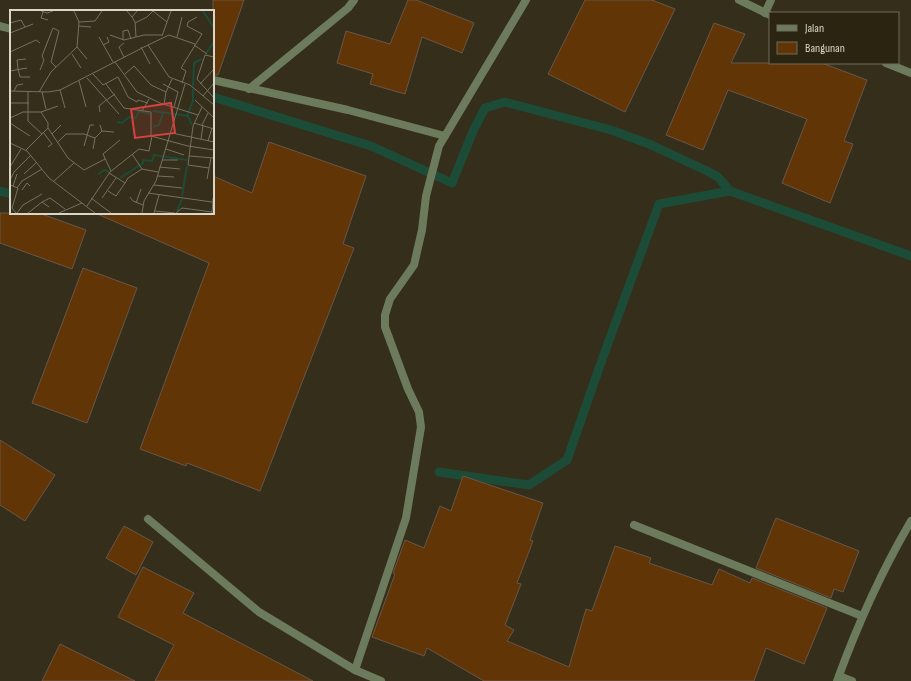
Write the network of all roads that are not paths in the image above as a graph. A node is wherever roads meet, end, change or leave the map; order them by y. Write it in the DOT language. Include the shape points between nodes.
graph roads {
  1 [pos="354,0"];
  2 [pos="526,0"];
  3 [pos="739,0"];
  4 [pos="771,0"];
  5 [pos="767,14"];
  6 [pos="0,26"];
  7 [pos="10,29"];
  8 [pos="889,64"];
  9 [pos="911,72"];
  10 [pos="214,80"];
  11 [pos="249,89"];
  12 [pos="445,136"];
  13 [pos="148,519"];
  14 [pos="911,521"];
  15 [pos="634,525"];
  16 [pos="862,616"];
  17 [pos="355,670"];
  18 [pos="838,679"];
  19 [pos="380,681"];
  20 [pos="852,681"];
  1 -- 11 [label="street" via="348,8"];
  2 -- 12 [label="street"];
  3 -- 5 [label="street"];
  4 -- 5 [label="street"];
  6 -- 7 [label="street"];
  8 -- 9 [label="street"];
  10 -- 11 [label="street"];
  11 -- 12 [label="street" via="348,110"];
  12 -- 17 [label="street" via="439,146 426,196 414,265 390,299 385,315 385,327 419,412 420,431 406,518"];
  13 -- 17 [label="street" via="259,612"];
  14 -- 16 [label="street" via="892,553"];
  15 -- 16 [label="street"];
  16 -- 18 [label="street"];
  17 -- 19 [label="street"];
  18 -- 20 [label="street"];
}
